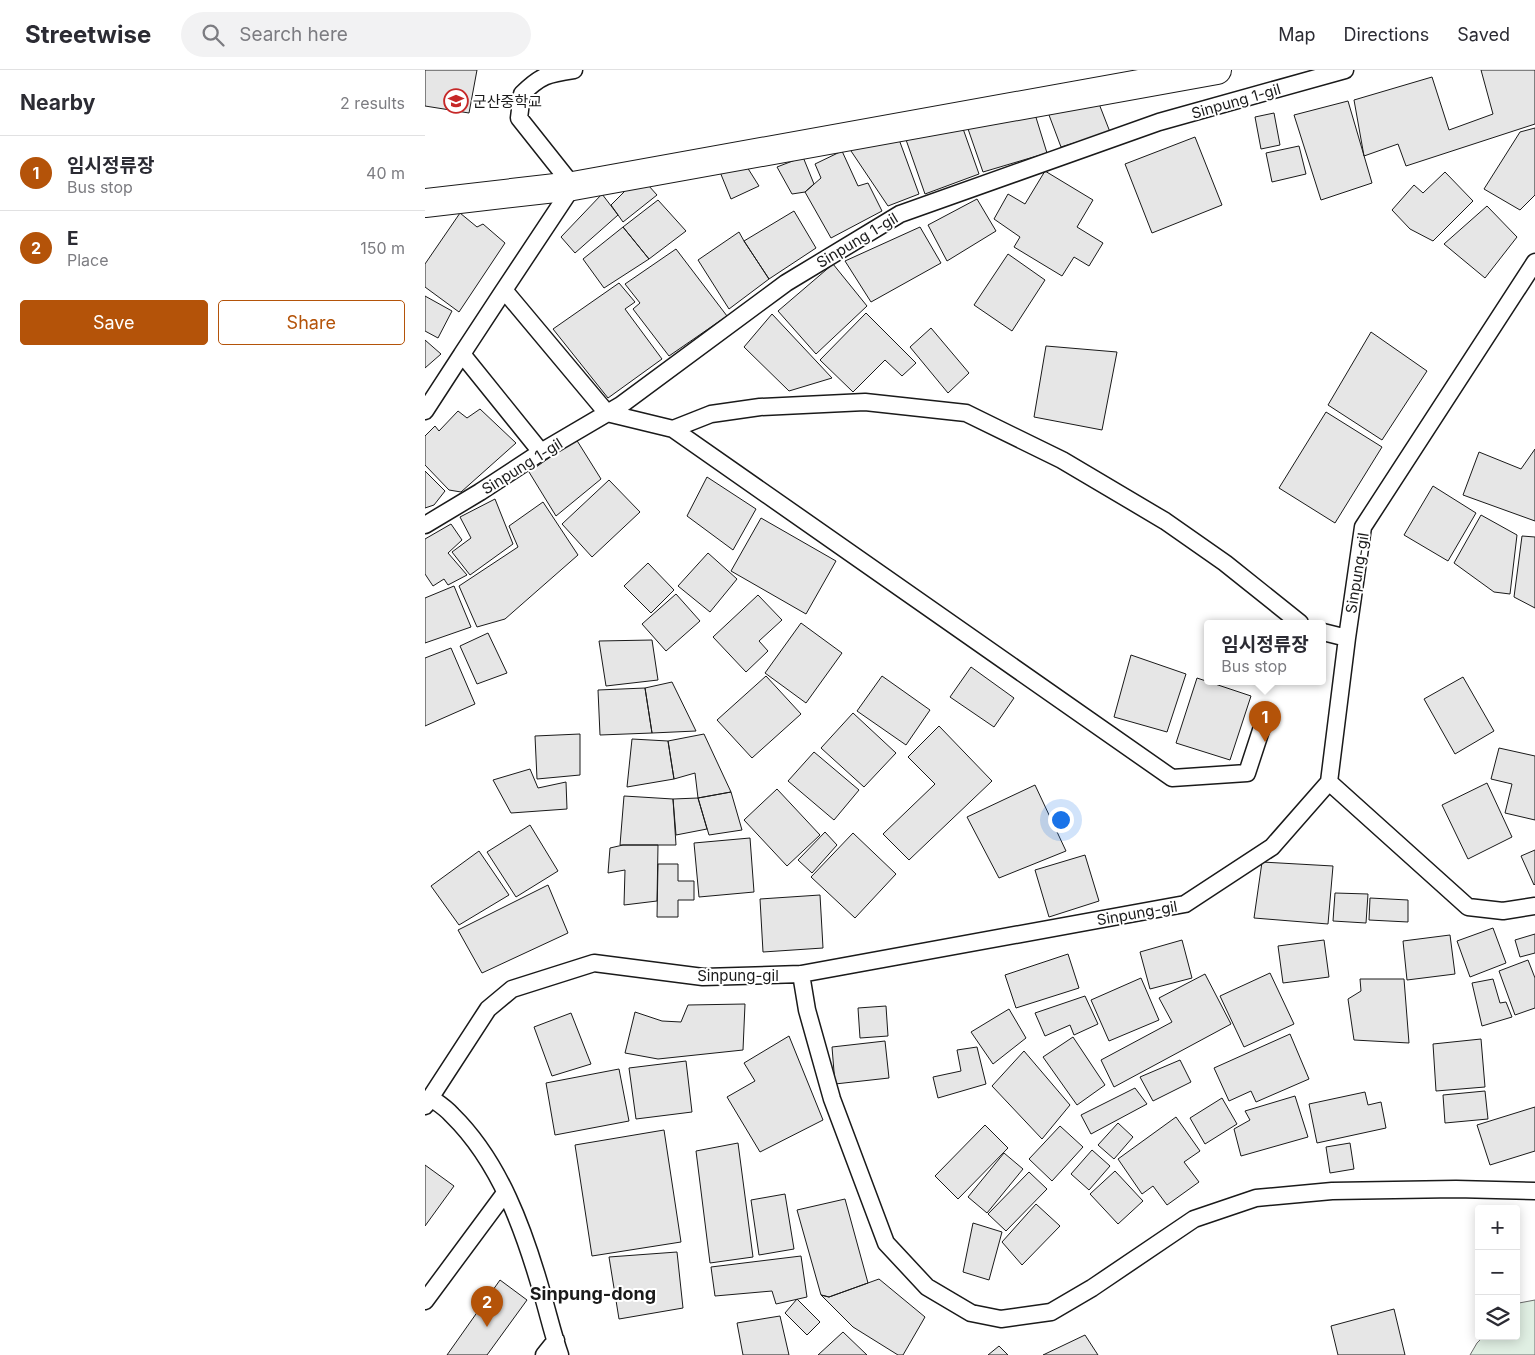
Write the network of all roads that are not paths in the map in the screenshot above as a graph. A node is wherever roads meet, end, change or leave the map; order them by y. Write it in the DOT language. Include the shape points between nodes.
graph roads {
  1 [pos="574,70"];
  2 [pos="1217,70"];
  3 [pos="1345,70"];
  4 [pos="573,186"];
  5 [pos="425,203"];
  6 [pos="1535,262"];
  7 [pos="504,290"];
  8 [pos="462,354"];
  9 [pos="425,411"];
  10 [pos="607,413"];
  11 [pos="673,429"];
  12 [pos="541,452"];
  13 [pos="425,525"];
  14 [pos="1296,620"];
  15 [pos="1326,633"];
  16 [pos="1347,638"];
  17 [pos="1265,718"];
  18 [pos="1329,782"];
  19 [pos="1535,906"];
  20 [pos="801,974"];
  21 [pos="428,1102"];
  22 [pos="1535,1191"];
  23 [pos="505,1193"];
  24 [pos="425,1301"];
  25 [pos="558,1347"];
  26 [pos="544,1355"];
  1 -- 4 [label="lane" via="547,74 535,81 522,94 519,118"];
  2 -- 4 [label="street"];
  3 -- 10 [label="lane, Sinpung 1-gil" via="1159,122 900,214 786,283"];
  4 -- 5 [label="street"];
  4 -- 7 [label="lane"];
  6 -- 16 [label="lane, Sinpung-gil" via="1363,527"];
  7 -- 8 [label="lane"];
  7 -- 10 [label="lane"];
  8 -- 9 [label="lane"];
  8 -- 12 [label="lane"];
  10 -- 11 [label="lane"];
  10 -- 12 [label="lane, Sinpung 1-gil"];
  11 -- 14 [label="lane" via="711,414 760,407 865,402 966,413 1062,460 1165,521 1225,563"];
  11 -- 17 [label="lane" via="1172,778 1247,773"];
  12 -- 13 [label="lane, Sinpung 1-gil"];
  15 -- 16 [label="lane"];
  16 -- 18 [label="lane, Sinpung-gil"];
  18 -- 19 [label="lane" via="1468,907 1503,911"];
  18 -- 20 [label="lane, Sinpung-gil" via="1272,847 1185,904"];
  20 -- 21 [label="lane, Sinpung-gil" via="703,977 594,963 512,989 488,1009"];
  20 -- 22 [label="lane" via="807,1010 831,1099 886,1243 927,1287 971,1313 1001,1318 1051,1312 1194,1219 1256,1198 1332,1191"];
  21 -- 23 [label="lane" via="451,1114 494,1170"];
  23 -- 24 [label="lane"];
  23 -- 25 [label="lane" via="527,1243"];
  25 -- 26 [label="lane"];
}
